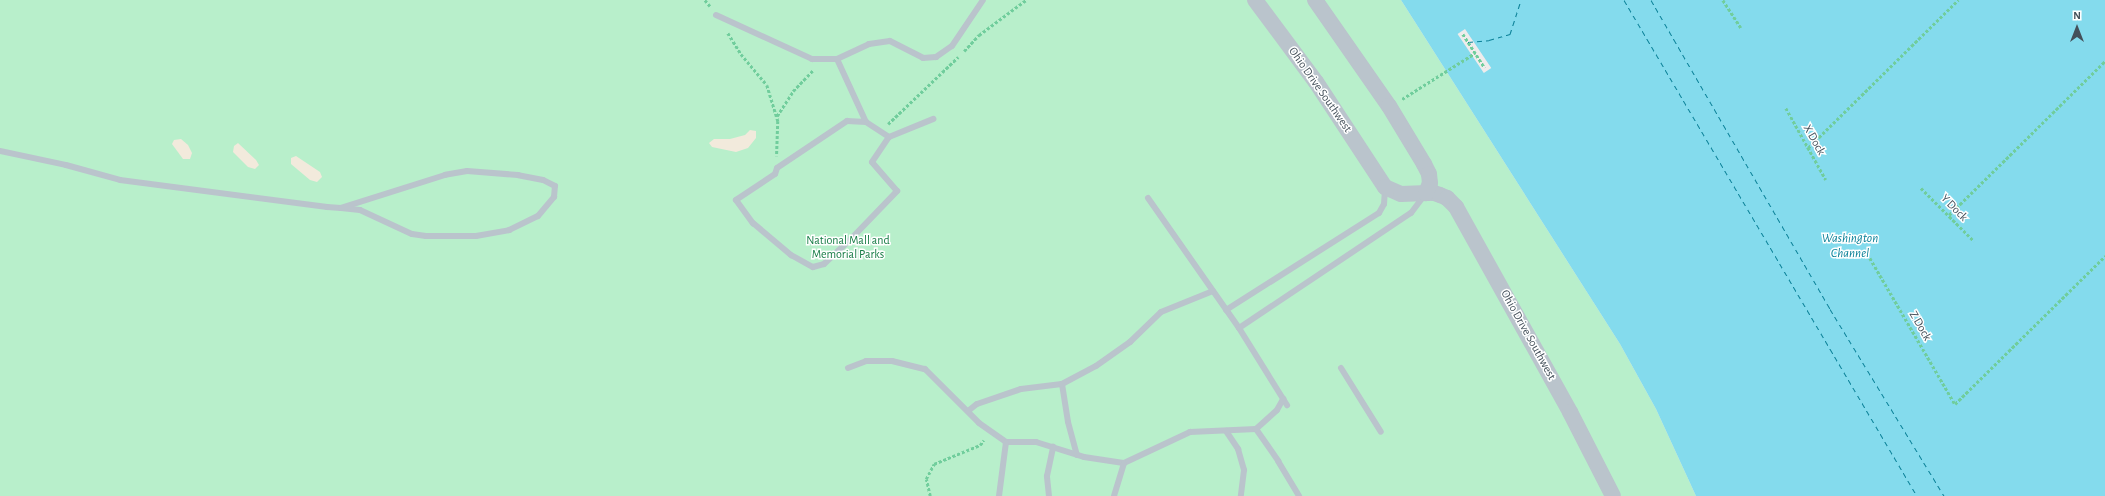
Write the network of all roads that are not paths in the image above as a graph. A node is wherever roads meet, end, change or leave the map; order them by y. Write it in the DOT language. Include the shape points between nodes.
graph roads {
  1 [pos="983,0"];
  2 [pos="1256,0"];
  3 [pos="1315,0"];
  4 [pos="716,15"];
  5 [pos="837,59"];
  6 [pos="933,119"];
  7 [pos="866,122"];
  8 [pos="889,137"];
  9 [pos="0,151"];
  10 [pos="1386,187"];
  11 [pos="1426,193"];
  12 [pos="1148,198"];
  13 [pos="341,208"];
  14 [pos="1213,291"];
  15 [pos="1226,310"];
  16 [pos="1238,328"];
  17 [pos="848,368"];
  18 [pos="1341,368"];
  19 [pos="1062,384"];
  20 [pos="1283,399"];
  21 [pos="1287,405"];
  22 [pos="968,411"];
  23 [pos="1256,429"];
  24 [pos="1226,431"];
  25 [pos="1381,432"];
  26 [pos="1006,442"];
  27 [pos="1053,447"];
  28 [pos="1077,455"];
  29 [pos="1124,463"];
  30 [pos="999,496"];
  31 [pos="1049,496"];
  32 [pos="1114,496"];
  33 [pos="1241,496"];
  34 [pos="1299,496"];
  35 [pos="1613,496"];
  1 -- 5 [label="lane" via="952,46 936,58 923,58 890,40 869,44"];
  2 -- 10 [label="street, Ohio Drive Southwest" via="1316,82"];
  3 -- 11 [label="street" via="1389,106 1429,174 1430,183"];
  4 -- 5 [label="lane" via="812,58"];
  5 -- 7 [label="lane"];
  6 -- 8 [label="lane"];
  7 -- 8 [label="lane"];
  7 -- 8 [label="lane" via="847,121 777,168 775,174 736,200 753,223 791,255 813,267 824,264 897,191 872,162"];
  9 -- 13 [label="lane" via="120,180"];
  10 -- 11 [label="street, Ohio Drive Southwest" via="1401,194"];
  10 -- 15 [label="lane" via="1384,204 1379,213"];
  11 -- 16 [label="lane" via="1411,213"];
  11 -- 35 [label="street, Ohio Drive Southwest" via="1447,198 1464,219 1567,405"];
  12 -- 14 [label="lane"];
  13 -- 13 [label="lane" via="360,210 412,234 476,236 509,230 538,216 554,197 555,186 543,180 467,171"];
  14 -- 15 [label="lane"];
  14 -- 19 [label="lane" via="1161,312 1130,342 1096,366"];
  15 -- 16 [label="lane"];
  16 -- 20 [label="lane"];
  17 -- 22 [label="lane" via="866,361 892,361 925,369"];
  18 -- 25 [label="lane"];
  19 -- 22 [label="lane" via="1021,389 977,404"];
  19 -- 28 [label="lane"];
  20 -- 21 [label="lane"];
  20 -- 23 [label="lane" via="1277,410"];
  22 -- 26 [label="lane" via="979,423"];
  23 -- 24 [label="lane"];
  23 -- 34 [label="lane"];
  24 -- 29 [label="lane" via="1190,432"];
  24 -- 33 [label="lane" via="1238,449 1244,470"];
  26 -- 27 [label="lane" via="1036,442"];
  26 -- 30 [label="lane"];
  27 -- 28 [label="lane"];
  27 -- 31 [label="lane" via="1046,476"];
  28 -- 29 [label="lane"];
  29 -- 32 [label="lane"];
}
